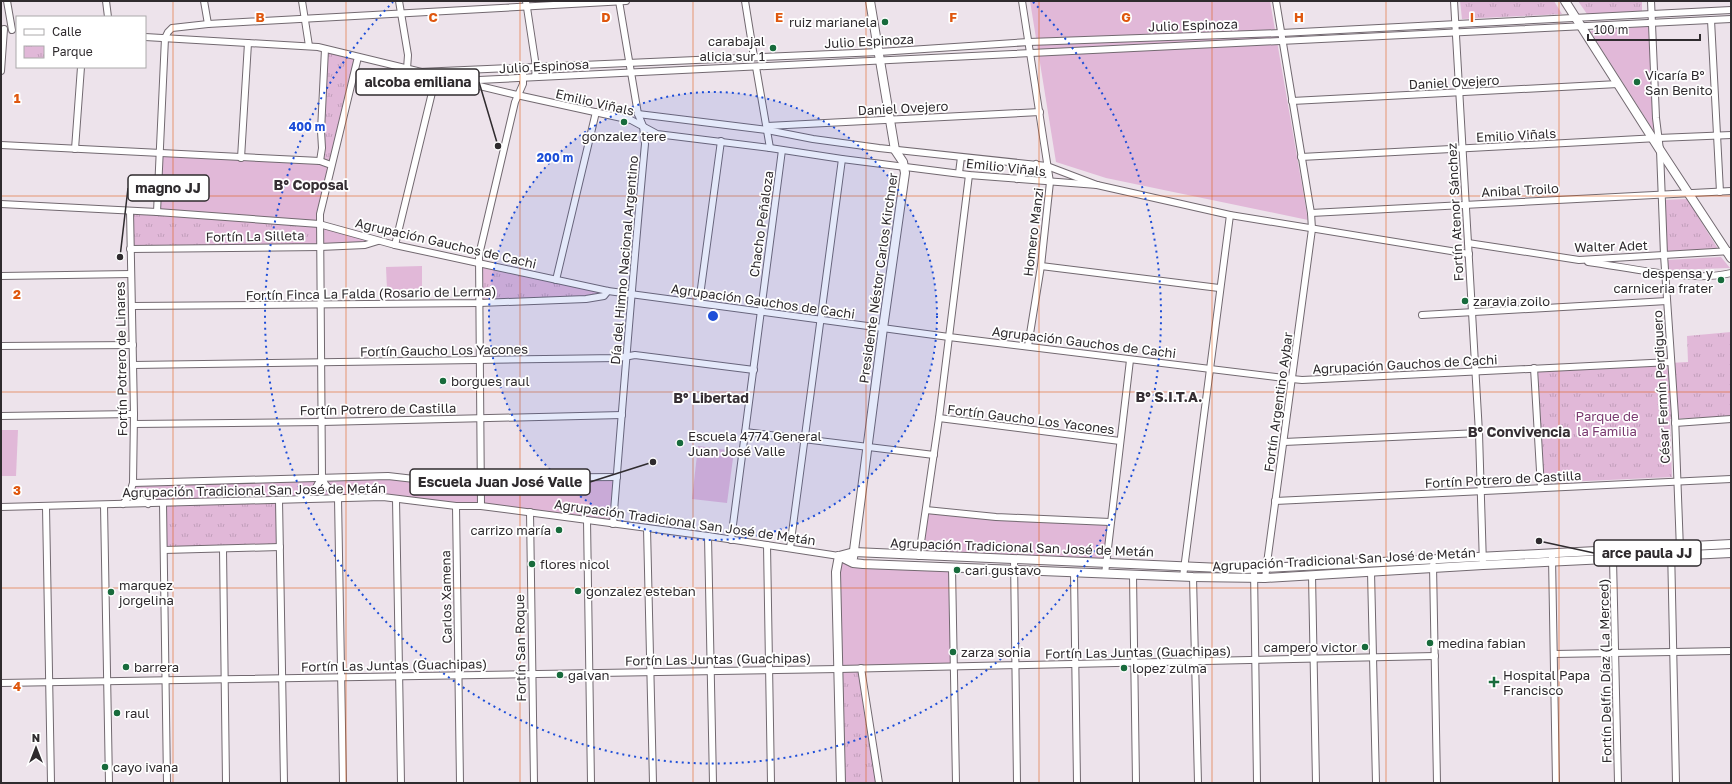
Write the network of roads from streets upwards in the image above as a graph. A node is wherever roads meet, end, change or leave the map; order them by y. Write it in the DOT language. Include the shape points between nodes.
graph roads {
  1 [pos="7,1"];
  2 [pos="106,1"];
  3 [pos="204,1"];
  4 [pos="302,1"];
  5 [pos="399,1"];
  6 [pos="619,1"];
  7 [pos="626,1"];
  8 [pos="745,1"];
  9 [pos="870,1"];
  10 [pos="1022,1"];
  11 [pos="1276,1"];
  12 [pos="1454,1"];
  13 [pos="1565,1"];
  14 [pos="1651,1"];
  15 [pos="526,4"];
  16 [pos="1731,10"];
  17 [pos="401,14"];
  18 [pos="1652,14"];
  19 [pos="108,16"];
  20 [pos="305,18"];
  21 [pos="1576,18"];
  22 [pos="1731,19"];
  23 [pos="1711,20"];
  24 [pos="1652,23"];
  25 [pos="208,24"];
  26 [pos="1455,24"];
  27 [pos="1582,26"];
  28 [pos="3,29"];
  29 [pos="14,30"];
  30 [pos="1281,33"];
  31 [pos="1456,34"];
  32 [pos="146,37"];
  33 [pos="165,38"];
  34 [pos="1282,41"];
  35 [pos="1029,42"];
  36 [pos="248,43"];
  37 [pos="309,46"];
  38 [pos="325,49"];
  39 [pos="879,52"];
  40 [pos="1031,53"];
  41 [pos="358,57"];
  42 [pos="754,57"];
  43 [pos="881,61"];
  44 [pos="631,62"];
  45 [pos="536,67"];
  46 [pos="756,67"];
  47 [pos="81,68"];
  48 [pos="523,68"];
  49 [pos="407,69"];
  50 [pos="1,71"];
  51 [pos="419,72"];
  52 [pos="632,72"];
  53 [pos="436,76"];
  54 [pos="535,77"];
  55 [pos="523,78"];
  56 [pos="458,81"];
  57 [pos="1618,84"];
  58 [pos="1460,93"];
  59 [pos="517,95"];
  60 [pos="1292,100"];
  61 [pos="596,112"];
  62 [pos="1040,112"];
  63 [pos="638,114"];
  64 [pos="890,120"];
  65 [pos="643,126"];
  66 [pos="767,128"];
  67 [pos="1731,135"];
  68 [pos="1717,136"];
  69 [pos="1655,138"];
  70 [pos="721,141"];
  71 [pos="1,145"];
  72 [pos="770,148"];
  73 [pos="75,149"];
  74 [pos="1462,149"];
  75 [pos="782,150"];
  76 [pos="896,150"];
  77 [pos="1660,150"];
  78 [pos="160,154"];
  79 [pos="961,157"];
  80 [pos="1301,157"];
  81 [pos="241,158"];
  82 [pos="842,159"];
  83 [pos="320,161"];
  84 [pos="1036,164"];
  85 [pos="331,165"];
  86 [pos="1047,166"];
  87 [pos="905,167"];
  88 [pos="960,173"];
  89 [pos="969,175"];
  90 [pos="1017,180"];
  91 [pos="1050,182"];
  92 [pos="1097,185"];
  93 [pos="1731,191"];
  94 [pos="1720,192"];
  95 [pos="1689,193"];
  96 [pos="1660,195"];
  97 [pos="1,204"];
  98 [pos="1466,204"];
  99 [pos="130,211"];
  100 [pos="157,212"];
  101 [pos="1311,213"];
  102 [pos="1230,215"];
  103 [pos="319,224"];
  104 [pos="1312,229"];
  105 [pos="378,240"];
  106 [pos="1468,243"];
  107 [pos="395,245"];
  108 [pos="320,247"];
  109 [pos="130,248"];
  110 [pos="1729,251"];
  111 [pos="1469,254"];
  112 [pos="1664,255"];
  113 [pos="1731,258"];
  114 [pos="1579,260"];
  115 [pos="478,264"];
  116 [pos="1041,266"];
  117 [pos="1665,273"];
  118 [pos="1731,273"];
  119 [pos="131,274"];
  120 [pos="1,276"];
  121 [pos="556,280"];
  122 [pos="1219,288"];
  123 [pos="608,291"];
  124 [pos="630,294"];
  125 [pos="1667,301"];
  126 [pos="480,303"];
  127 [pos="699,303"];
  128 [pos="321,304"];
  129 [pos="132,306"];
  130 [pos="761,311"];
  131 [pos="1472,312"];
  132 [pos="1422,315"];
  133 [pos="820,320"];
  134 [pos="883,328"];
  135 [pos="949,337"];
  136 [pos="133,345"];
  137 [pos="1,346"];
  138 [pos="1028,346"];
  139 [pos="627,356"];
  140 [pos="481,360"];
  141 [pos="1130,360"];
  142 [pos="1672,362"];
  143 [pos="321,363"];
  144 [pos="133,365"];
  145 [pos="1534,368"];
  146 [pos="1210,369"];
  147 [pos="754,370"];
  148 [pos="1476,372"];
  149 [pos="1292,379"];
  150 [pos="134,414"];
  151 [pos="622,415"];
  152 [pos="1,416"];
  153 [pos="482,418"];
  154 [pos="939,418"];
  155 [pos="1731,419"];
  156 [pos="322,422"];
  157 [pos="1675,423"];
  158 [pos="134,424"];
  159 [pos="745,432"];
  160 [pos="1479,433"];
  161 [pos="805,438"];
  162 [pos="1120,441"];
  163 [pos="1284,442"];
  164 [pos="867,446"];
  165 [pos="934,455"];
  166 [pos="322,477"];
  167 [pos="617,477"];
  168 [pos="482,478"];
  169 [pos="1731,479"];
  170 [pos="1678,481"];
  171 [pos="133,483"];
  172 [pos="1541,488"];
  173 [pos="132,490"];
  174 [pos="1482,490"];
  175 [pos="482,491"];
  176 [pos="338,498"];
  177 [pos="300,499"];
  178 [pos="396,499"];
  179 [pos="279,500"];
  180 [pos="1275,501"];
  181 [pos="163,503"];
  182 [pos="123,504"];
  183 [pos="148,504"];
  184 [pos="104,505"];
  185 [pos="456,506"];
  186 [pos="482,506"];
  187 [pos="1,507"];
  188 [pos="46,507"];
  189 [pos="926,510"];
  190 [pos="530,512"];
  191 [pos="587,520"];
  192 [pos="1110,522"];
  193 [pos="614,524"];
  194 [pos="647,528"];
  195 [pos="708,536"];
  196 [pos="731,540"];
  197 [pos="767,544"];
  198 [pos="1731,544"];
  199 [pos="1671,547"];
  200 [pos="1680,547"];
  201 [pos="280,548"];
  202 [pos="790,548"];
  203 [pos="223,549"];
  204 [pos="164,550"];
  205 [pos="854,552"];
  206 [pos="1731,553"];
  207 [pos="1552,554"];
  208 [pos="839,556"];
  209 [pos="919,556"];
  210 [pos="1670,556"];
  211 [pos="1680,556"];
  212 [pos="1731,558"];
  213 [pos="1014,559"];
  214 [pos="1613,559"];
  215 [pos="1483,561"];
  216 [pos="853,562"];
  217 [pos="1552,562"];
  218 [pos="1106,563"];
  219 [pos="1433,564"];
  220 [pos="1183,566"];
  221 [pos="952,568"];
  222 [pos="1265,568"];
  223 [pos="1254,569"];
  224 [pos="1013,570"];
  225 [pos="1371,572"];
  226 [pos="1074,573"];
  227 [pos="1105,574"];
  228 [pos="1133,575"];
  229 [pos="1312,575"];
  230 [pos="1183,577"];
  231 [pos="1193,577"];
  232 [pos="1254,578"];
  233 [pos="1265,578"];
  234 [pos="1731,650"];
  235 [pos="1674,651"];
  236 [pos="1616,652"];
  237 [pos="1554,654"];
  238 [pos="1435,656"];
  239 [pos="1374,658"];
  240 [pos="1314,659"];
  241 [pos="1255,661"];
  242 [pos="1195,662"];
  243 [pos="1135,663"];
  244 [pos="1015,664"];
  245 [pos="1076,664"];
  246 [pos="955,665"];
  247 [pos="861,668"];
  248 [pos="768,669"];
  249 [pos="839,669"];
  250 [pos="711,670"];
  251 [pos="650,671"];
  252 [pos="589,672"];
  253 [pos="531,673"];
  254 [pos="458,674"];
  255 [pos="399,676"];
  256 [pos="341,677"];
  257 [pos="283,678"];
  258 [pos="225,680"];
  259 [pos="166,681"];
  260 [pos="50,682"];
  261 [pos="108,682"];
  262 [pos="1,683"];
  263 [pos="51,783"];
  264 [pos="109,783"];
  265 [pos="167,783"];
  266 [pos="226,783"];
  267 [pos="284,783"];
  268 [pos="343,783"];
  269 [pos="400,783"];
  270 [pos="460,783"];
  271 [pos="534,783"];
  272 [pos="591,783"];
  273 [pos="652,783"];
  274 [pos="713,783"];
  275 [pos="771,783"];
  276 [pos="841,783"];
  277 [pos="879,783"];
  278 [pos="956,783"];
  279 [pos="1017,783"];
  280 [pos="1077,783"];
  281 [pos="1136,783"];
  282 [pos="1198,783"];
  283 [pos="1257,783"];
  284 [pos="1316,783"];
  285 [pos="1376,783"];
  286 [pos="1437,783"];
  287 [pos="1556,783"];
  288 [pos="1618,783"];
  289 [pos="1676,783"];
  1 -- 29 [label="street"];
  2 -- 19 [label="street"];
  3 -- 25 [label="street"];
  4 -- 20 [label="street"];
  5 -- 17 [label="street"];
  6 -- 7 [label="street"];
  6 -- 15 [label="street"];
  6 -- 44 [label="street, Día del Himno Nacional Argentino"];
  8 -- 42 [label="street"];
  9 -- 39 [label="street, Presidente Néstor Carlos Kirchner"];
  10 -- 35 [label="street, Homero Manzi"];
  11 -- 30 [label="street, Fortín Argentino Aybar"];
  12 -- 26 [label="street, Fortín Atenor Sánchez"];
  13 -- 21 [label="street"];
  14 -- 18 [label="street"];
  15 -- 17 [label="street"];
  15 -- 45 [label="street"];
  16 -- 18 [label="street, Julio Espinoza"];
  17 -- 20 [label="street"];
  17 -- 49 [label="street" via="408,55"];
  18 -- 21 [label="street, Julio Espinoza"];
  18 -- 24 [label="street"];
  20 -- 25 [label="street"];
  20 -- 37 [label="street"];
  21 -- 26 [label="street, Julio Espinoza"];
  21 -- 27 [label="street"];
  22 -- 23 [label="street, Julio Espinoza"];
  23 -- 24 [label="street, Julio Espinoza"];
  23 -- 68 [label="street"];
  24 -- 27 [label="street, Julio Espinoza"];
  24 -- 69 [label="street"];
  25 -- 33 [label="street" via="172,28"];
  26 -- 30 [label="street, Julio Espinoza"];
  26 -- 31 [label="street, Fortín Atenor Sánchez"];
  27 -- 31 [label="street, Julio Espinoza"];
  27 -- 57 [label="street"];
  28 -- 29 [label="street"];
  28 -- 50 [label="street"];
  30 -- 34 [label="street, Fortín Argentino Aybar"];
  30 -- 35 [label="street, Julio Espinoza"];
  31 -- 34 [label="street, Julio Espinoza"];
  31 -- 58 [label="street, Fortín Atenor Sánchez"];
  32 -- 33 [label="street"];
  33 -- 36 [label="street"];
  33 -- 78 [label="street"];
  34 -- 40 [label="street, Julio Espinoza"];
  34 -- 60 [label="street, Fortín Argentino Aybar"];
  35 -- 39 [label="street, Julio Espinoza"];
  35 -- 40 [label="street, Homero Manzi"];
  36 -- 37 [label="street"];
  36 -- 81 [label="street"];
  37 -- 38 [label="street"];
  38 -- 41 [label="street"];
  38 -- 83 [label="street"];
  39 -- 42 [label="street, Julio Espinoza"];
  39 -- 43 [label="street, Presidente Néstor Carlos Kirchner"];
  40 -- 43 [label="street, Julio Espinoza"];
  40 -- 62 [label="street, Homero Manzi"];
  41 -- 49 [label="street"];
  41 -- 85 [label="street"];
  42 -- 44 [label="street, Julio Espinoza"];
  43 -- 46 [label="street, Julio Espinoza"];
  43 -- 64 [label="street, Presidente Néstor Carlos Kirchner"];
  44 -- 45 [label="street, Julio Espinoza"];
  44 -- 52 [label="street, Día del Himno Nacional Argentino"];
  45 -- 48 [label="street, Julio Espinosa"];
  45 -- 54 [label="street"];
  46 -- 52 [label="street, Julio Espinoza"];
  46 -- 66 [label="street"];
  47 -- 73 [label="street"];
  48 -- 51 [label="street, Julio Espinosa"];
  48 -- 55 [label="street"];
  49 -- 51 [label="street"];
  51 -- 53 [label="street"];
  52 -- 54 [label="street, Julio Espinosa"];
  52 -- 63 [label="street, Día del Himno Nacional Argentino"];
  53 -- 56 [label="street"];
  53 -- 107 [label="street"];
  54 -- 55 [label="street, Julio Espinosa"];
  55 -- 56 [label="street, Julio Espinosa"];
  55 -- 59 [label="street"];
  56 -- 59 [label="street, Emilio Viñals"];
  57 -- 58 [label="street, Daniel Ovejero"];
  57 -- 69 [label="street"];
  58 -- 60 [label="street, Daniel Ovejero"];
  58 -- 74 [label="street, Fortín Atenor Sánchez"];
  59 -- 61 [label="street, Emilio Viñals"];
  59 -- 115 [label="street"];
  60 -- 80 [label="street, Fortín Argentino Aybar"];
  61 -- 65 [label="street, Emilio Viñals" via="631,120"];
  61 -- 121 [label="street"];
  62 -- 64 [label="street, Daniel Ovejero"];
  62 -- 86 [label="street, Homero Manzi"];
  63 -- 65 [label="street, Día del Himno Nacional Argentino"];
  63 -- 66 [label="street, Emilio Viñals"];
  64 -- 66 [label="street, Daniel Ovejero"];
  64 -- 76 [label="street, Presidente Néstor Carlos Kirchner"];
  65 -- 70 [label="street, Emilio Viñals" via="657,134"];
  65 -- 124 [label="street, Día del Himno Nacional Argentino" via="645,144"];
  66 -- 72 [label="street"];
  66 -- 76 [label="street, Emilio Viñals" via="813,139"];
  67 -- 68 [label="street, Emilio Viñals"];
  68 -- 69 [label="street, Emilio Viñals"];
  68 -- 94 [label="street"];
  69 -- 74 [label="street, Emilio Viñals"];
  69 -- 77 [label="street"];
  70 -- 72 [label="street, Emilio Viñals"];
  70 -- 127 [label="street"];
  71 -- 73 [label="street"];
  72 -- 75 [label="street, Emilio Viñals"];
  73 -- 78 [label="street"];
  74 -- 80 [label="street, Emilio Viñals"];
  74 -- 98 [label="street, Fortín Atenor Sánchez"];
  75 -- 82 [label="street, Emilio Viñals"];
  75 -- 130 [label="street, Chacho Peñaloza"];
  76 -- 79 [label="street, Emilio Viñals"];
  76 -- 87 [label="street, Presidente Néstor Carlos Kirchner"];
  77 -- 95 [label="street"];
  77 -- 96 [label="street, César Fermín Perdiguero"];
  78 -- 81 [label="street"];
  78 -- 100 [label="street"];
  79 -- 84 [label="street, Emilio Viñals"];
  79 -- 88 [label="street"];
  80 -- 101 [label="street, Fortín Argentino Aybar"];
  81 -- 83 [label="street"];
  82 -- 87 [label="street, Emilio Viñals"];
  82 -- 133 [label="street"];
  83 -- 85 [label="street"];
  84 -- 86 [label="street, Emilio Viñals"];
  84 -- 90 [label="street"];
  85 -- 103 [label="street"];
  86 -- 91 [label="street, Homero Manzi"];
  86 -- 92 [label="street, Emilio Viñals"];
  87 -- 88 [label="street, Emilio Viñals"];
  87 -- 134 [label="street, Presidente Néstor Carlos Kirchner"];
  88 -- 89 [label="street, Emilio Viñals"];
  89 -- 90 [label="street, Emilio Viñals"];
  89 -- 135 [label="street"];
  90 -- 91 [label="street, Emilio Viñals"];
  91 -- 92 [label="street, Emilio Viñals"];
  91 -- 116 [label="street, Homero Manzi"];
  92 -- 102 [label="street"];
  93 -- 94 [label="street, Anibal Troilo"];
  94 -- 95 [label="street, Anibal Troilo"];
  95 -- 96 [label="street, Anibal Troilo"];
  95 -- 110 [label="street"];
  96 -- 98 [label="street, Anibal Troilo"];
  96 -- 112 [label="street, César Fermín Perdiguero"];
  97 -- 99 [label="street, Agrupación Gauchos de Cachi"];
  98 -- 101 [label="street, Anibal Troilo"];
  98 -- 106 [label="street, Fortín Atenor Sánchez"];
  99 -- 100 [label="street, Agrupación Gauchos de Cachi"];
  99 -- 109 [label="street, Fortín Potrero de Linares"];
  100 -- 103 [label="street, Agrupación Gauchos de Cachi"];
  101 -- 104 [label="street, Fortín Argentino Aybar"];
  102 -- 104 [label="street"];
  102 -- 122 [label="street"];
  103 -- 105 [label="street, Agrupación Gauchos de Cachi"];
  103 -- 108 [label="street"];
  104 -- 111 [label="street"];
  104 -- 149 [label="street, Fortín Argentino Aybar"];
  105 -- 107 [label="street, Agrupación Gauchos de Cachi"];
  105 -- 108 [label="street, Fortín La Silleta" via="365,245"];
  106 -- 111 [label="street, Fortín Atenor Sánchez"];
  106 -- 114 [label="street, Walter Adet"];
  107 -- 115 [label="street, Agrupación Gauchos de Cachi"];
  108 -- 109 [label="street, Fortín La Silleta"];
  108 -- 128 [label="street"];
  109 -- 119 [label="street, Fortín Potrero de Linares"];
  110 -- 112 [label="street, Walter Adet"];
  110 -- 113 [label="street"];
  111 -- 131 [label="street, Fortín Atenor Sánchez"];
  112 -- 114 [label="street, Walter Adet"];
  112 -- 117 [label="street, César Fermín Perdiguero"];
  114 -- 117 [label="street"];
  115 -- 121 [label="street, Agrupación Gauchos de Cachi"];
  115 -- 126 [label="street"];
  116 -- 122 [label="street"];
  116 -- 138 [label="street, Homero Manzi"];
  117 -- 118 [label="street" via="1707,276"];
  117 -- 125 [label="street, César Fermín Perdiguero"];
  119 -- 120 [label="street"];
  119 -- 129 [label="street, Fortín Potrero de Linares"];
  121 -- 123 [label="street, Agrupación Gauchos de Cachi"];
  122 -- 146 [label="street"];
  123 -- 124 [label="street, Agrupación Gauchos de Cachi"];
  123 -- 126 [label="street, Fortín Finca La Falda (Rosario de Lerma)" via="604,296 586,299"];
  124 -- 127 [label="street, Agrupación Gauchos de Cachi"];
  124 -- 139 [label="street, Día del Himno Nacional Argentino"];
  125 -- 131 [label="street"];
  125 -- 142 [label="street, César Fermín Perdiguero"];
  126 -- 128 [label="street, Fortín Finca La Falda (Rosario de Lerma)"];
  126 -- 140 [label="street"];
  127 -- 130 [label="street, Agrupación Gauchos de Cachi"];
  128 -- 129 [label="street, Fortín Finca La Falda (Rosario de Lerma)"];
  128 -- 143 [label="street"];
  129 -- 136 [label="street, Fortín Potrero de Linares"];
  130 -- 133 [label="street, Agrupación Gauchos de Cachi"];
  130 -- 147 [label="street, Chacho Peñaloza"];
  131 -- 132 [label="street"];
  131 -- 148 [label="street, Fortín Atenor Sánchez"];
  133 -- 134 [label="street, Agrupación Gauchos de Cachi"];
  133 -- 161 [label="street"];
  134 -- 135 [label="street, Agrupación Gauchos de Cachi"];
  134 -- 164 [label="street, Presidente Néstor Carlos Kirchner"];
  135 -- 138 [label="street, Agrupación Gauchos de Cachi"];
  135 -- 154 [label="street"];
  136 -- 137 [label="street"];
  136 -- 144 [label="street, Fortín Potrero de Linares"];
  138 -- 141 [label="street, Agrupación Gauchos de Cachi"];
  139 -- 140 [label="street, Fortín Gaucho Los Yacones"];
  139 -- 147 [label="street, Fortín Gaucho Los Yacones"];
  139 -- 151 [label="street, Día del Himno Nacional Argentino"];
  140 -- 143 [label="street, Fortín Gaucho Los Yacones"];
  140 -- 153 [label="street"];
  141 -- 146 [label="street, Agrupación Gauchos de Cachi"];
  141 -- 162 [label="street"];
  142 -- 145 [label="street, Agrupación Gauchos de Cachi"];
  142 -- 157 [label="street, César Fermín Perdiguero"];
  143 -- 144 [label="street, Fortín Gaucho Los Yacones"];
  143 -- 156 [label="street"];
  144 -- 150 [label="street, Fortín Potrero de Linares"];
  145 -- 148 [label="street, Agrupación Gauchos de Cachi"];
  145 -- 172 [label="street"];
  146 -- 149 [label="street, Agrupación Gauchos de Cachi"];
  146 -- 220 [label="street"];
  147 -- 159 [label="street, Chacho Peñaloza"];
  148 -- 149 [label="street, Agrupación Gauchos de Cachi"];
  148 -- 160 [label="street, Fortín Atenor Sánchez"];
  149 -- 163 [label="street, Fortín Argentino Aybar"];
  150 -- 152 [label="street"];
  150 -- 158 [label="street, Fortín Potrero de Linares"];
  151 -- 153 [label="street, Fortín Potrero de Castilla"];
  151 -- 167 [label="street, Día del Himno Nacional Argentino"];
  153 -- 156 [label="street, Fortín Potrero de Castilla"];
  153 -- 168 [label="street"];
  154 -- 162 [label="street, Fortín Gaucho Los Yacones"];
  154 -- 165 [label="street"];
  155 -- 157 [label="street"];
  156 -- 158 [label="street, Fortín Potrero de Castilla"];
  156 -- 166 [label="street"];
  157 -- 170 [label="street, César Fermín Perdiguero"];
  158 -- 171 [label="street, Fortín Potrero de Linares"];
  159 -- 161 [label="street"];
  159 -- 196 [label="street, Chacho Peñaloza"];
  160 -- 163 [label="street"];
  160 -- 174 [label="street, Fortín Atenor Sánchez"];
  161 -- 164 [label="street"];
  161 -- 202 [label="street"];
  162 -- 192 [label="street"];
  163 -- 180 [label="street, Fortín Argentino Aybar"];
  164 -- 165 [label="street"];
  164 -- 205 [label="street, Presidente Néstor Carlos Kirchner"];
  165 -- 189 [label="street"];
  166 -- 171 [label="street"];
  166 -- 175 [label="street" via="394,476 458,484"];
  166 -- 176 [label="street"];
  166 -- 177 [label="street" via="315,489"];
  167 -- 168 [label="street"];
  167 -- 193 [label="street, Día del Himno Nacional Argentino"];
  168 -- 175 [label="street"];
  169 -- 170 [label="street, Fortín Potrero de Castilla"];
  170 -- 172 [label="street, Fortín Potrero de Castilla"];
  170 -- 200 [label="street, César Fermín Perdiguero"];
  171 -- 173 [label="street, Fortín Potrero de Linares"];
  172 -- 174 [label="street, Fortín Potrero de Castilla"];
  173 -- 182 [label="street, Fortín Potrero de Linares"];
  173 -- 183 [label="street"];
  174 -- 180 [label="street, Fortín Potrero de Castilla"];
  174 -- 215 [label="street, Fortín Atenor Sánchez"];
  175 -- 186 [label="street"];
  176 -- 177 [label="street, Agrupación Tradicional San José de Metán"];
  176 -- 178 [label="street, Agrupación Tradicional San José de Metán"];
  176 -- 256 [label="street"];
  177 -- 179 [label="street, Agrupación Tradicional San José de Metán"];
  178 -- 185 [label="street, Agrupación Tradicional San José de Metán"];
  178 -- 255 [label="street"];
  179 -- 181 [label="street, Agrupación Tradicional San José de Metán"];
  179 -- 201 [label="street"];
  180 -- 222 [label="street, Fortín Argentino Aybar"];
  181 -- 183 [label="street, Agrupación Tradicional San José de Metán"];
  181 -- 204 [label="street"];
  182 -- 183 [label="street, Agrupación Tradicional San José de Metán"];
  182 -- 184 [label="street, Agrupación Tradicional San José de Metán"];
  184 -- 188 [label="street, Agrupación Tradicional San José de Metán"];
  184 -- 261 [label="street"];
  185 -- 186 [label="street, Agrupación Tradicional San José de Metán"];
  185 -- 254 [label="street, Carlos Xamena"];
  186 -- 190 [label="street, Agrupación Tradicional San José de Metán"];
  187 -- 188 [label="street, Agrupación Tradicional San José de Metán"];
  188 -- 260 [label="street"];
  189 -- 192 [label="street" via="996,517"];
  189 -- 209 [label="street"];
  190 -- 191 [label="street, Agrupación Tradicional San José de Metán"];
  190 -- 253 [label="street, Fortín San Roque"];
  191 -- 193 [label="street, Agrupación Tradicional San José de Metán"];
  191 -- 252 [label="street"];
  192 -- 218 [label="street"];
  193 -- 194 [label="street, Agrupación Tradicional San José de Metán"];
  194 -- 195 [label="street, Agrupación Tradicional San José de Metán"];
  194 -- 251 [label="street"];
  195 -- 196 [label="street, Agrupación Tradicional San José de Metán"];
  195 -- 250 [label="street"];
  196 -- 197 [label="street, Agrupación Tradicional San José de Metán"];
  197 -- 202 [label="street, Agrupación Tradicional San José de Metán"];
  197 -- 248 [label="street"];
  198 -- 200 [label="street, Agrupación Tradicional San José de Metán"];
  199 -- 200 [label="street, Agrupación Tradicional San José de Metán"];
  199 -- 207 [label="street, Agrupación Tradicional San José de Metán"];
  199 -- 210 [label="street"];
  200 -- 211 [label="street, César Fermín Perdiguero"];
  201 -- 203 [label="street"];
  201 -- 257 [label="street"];
  202 -- 208 [label="street, Agrupación Tradicional San José de Metán"];
  203 -- 204 [label="street"];
  203 -- 258 [label="street"];
  204 -- 259 [label="street"];
  205 -- 208 [label="street, Agrupación Tradicional San José de Metán"];
  205 -- 209 [label="street, Agrupación Tradicional San José de Metán"];
  205 -- 216 [label="street, Presidente Néstor Carlos Kirchner"];
  206 -- 211 [label="street, Agrupación Tradicional San José de Metán"];
  206 -- 212 [label="street"];
  207 -- 215 [label="street, Agrupación Tradicional San José de Metán"];
  207 -- 217 [label="street"];
  208 -- 216 [label="street, Agrupación Tradicional San José de Metán"];
  208 -- 249 [label="street" via="836,572"];
  209 -- 213 [label="street, Agrupación Tradicional San José de Metán"];
  210 -- 211 [label="street, Agrupación Tradicional San José de Metán"];
  210 -- 214 [label="street, Agrupación Tradicional San José de Metán"];
  210 -- 235 [label="street"];
  213 -- 218 [label="street, Agrupación Tradicional San José de Metán"];
  213 -- 224 [label="street"];
  214 -- 217 [label="street, Agrupación Tradicional San José de Metán"];
  214 -- 236 [label="street, Fortín Delfín Díaz (La Merced)"];
  215 -- 217 [label="street, Agrupación Tradicional San José de Metán"];
  215 -- 219 [label="street, Agrupación Tradicional San José de Metán"];
  216 -- 221 [label="street, Agrupación Tradicional San José de Metán"];
  217 -- 237 [label="street"];
  218 -- 220 [label="street, Agrupación Tradicional San José de Metán"];
  218 -- 227 [label="street"];
  219 -- 222 [label="street, Agrupación Tradicional San José de Metán"];
  219 -- 225 [label="street, Agrupación Tradicional San José de Metán"];
  219 -- 238 [label="street"];
  220 -- 223 [label="street, Agrupación Tradicional San José de Metán"];
  220 -- 230 [label="street"];
  221 -- 224 [label="street, Agrupación Tradicional San José de Metán"];
  221 -- 246 [label="street"];
  222 -- 223 [label="street, Agrupación Tradicional San José de Metán"];
  222 -- 233 [label="street, Fortín Argentino Aybar"];
  223 -- 232 [label="street"];
  224 -- 226 [label="street, Agrupación Tradicional San José de Metán"];
  224 -- 244 [label="street"];
  225 -- 229 [label="street, Agrupación Tradicional San José de Metán"];
  225 -- 239 [label="street"];
  226 -- 227 [label="street, Agrupación Tradicional San José de Metán"];
  226 -- 245 [label="street"];
  227 -- 228 [label="street, Agrupación Tradicional San José de Metán"];
  228 -- 230 [label="street, Agrupación Tradicional San José de Metán"];
  228 -- 243 [label="street"];
  229 -- 233 [label="street, Agrupación Tradicional San José de Metán"];
  229 -- 240 [label="street"];
  230 -- 231 [label="street, Agrupación Tradicional San José de Metán"];
  231 -- 232 [label="street, Agrupación Tradicional San José de Metán"];
  231 -- 242 [label="street"];
  232 -- 233 [label="street, Agrupación Tradicional San José de Metán"];
  232 -- 241 [label="street"];
  234 -- 235 [label="street"];
  235 -- 236 [label="street"];
  235 -- 289 [label="street"];
  236 -- 237 [label="street"];
  236 -- 288 [label="street, Fortín Delfín Díaz (La Merced)"];
  237 -- 287 [label="street"];
  238 -- 239 [label="street, Fortín Las Juntas (Guachipas)"];
  238 -- 286 [label="street"];
  239 -- 240 [label="street, Fortín Las Juntas (Guachipas)"];
  239 -- 285 [label="street"];
  240 -- 241 [label="street, Fortín Las Juntas (Guachipas)"];
  240 -- 284 [label="street"];
  241 -- 242 [label="street, Fortín Las Juntas (Guachipas)"];
  241 -- 283 [label="street"];
  242 -- 243 [label="street, Fortín Las Juntas (Guachipas)"];
  242 -- 282 [label="street"];
  243 -- 245 [label="street, Fortín Las Juntas (Guachipas)"];
  243 -- 281 [label="street"];
  244 -- 245 [label="street, Fortín Las Juntas (Guachipas)"];
  244 -- 246 [label="street, Fortín Las Juntas (Guachipas)"];
  244 -- 279 [label="street"];
  245 -- 280 [label="street"];
  246 -- 247 [label="street, Fortín Las Juntas (Guachipas)"];
  246 -- 278 [label="street"];
  247 -- 249 [label="street, Fortín Las Juntas (Guachipas)"];
  247 -- 277 [label="street"];
  248 -- 249 [label="street, Fortín Las Juntas (Guachipas)"];
  248 -- 250 [label="street, Fortín Las Juntas (Guachipas)"];
  248 -- 275 [label="street"];
  249 -- 276 [label="street"];
  250 -- 251 [label="street, Fortín Las Juntas (Guachipas)"];
  250 -- 274 [label="street"];
  251 -- 252 [label="street, Fortín Las Juntas (Guachipas)"];
  251 -- 273 [label="street"];
  252 -- 253 [label="street, Fortín Las Juntas (Guachipas)"];
  252 -- 272 [label="street"];
  253 -- 254 [label="street, Fortín Las Juntas (Guachipas)"];
  253 -- 271 [label="street, Fortín San Roque"];
  254 -- 255 [label="street, Fortín Las Juntas (Guachipas)"];
  254 -- 270 [label="street, Carlos Xamena"];
  255 -- 256 [label="street, Fortín Las Juntas (Guachipas)"];
  255 -- 269 [label="street"];
  256 -- 257 [label="street, Fortín Las Juntas (Guachipas)"];
  256 -- 268 [label="street"];
  257 -- 258 [label="street, Fortín Las Juntas (Guachipas)"];
  257 -- 267 [label="street"];
  258 -- 259 [label="street, Fortín Las Juntas (Guachipas)"];
  258 -- 266 [label="street"];
  259 -- 261 [label="street, Fortín Las Juntas (Guachipas)"];
  259 -- 265 [label="street"];
  260 -- 261 [label="street, Fortín Las Juntas (Guachipas)"];
  260 -- 262 [label="street, Fortín Las Juntas (Guachipas)"];
  260 -- 263 [label="street"];
  261 -- 264 [label="street"];
}
